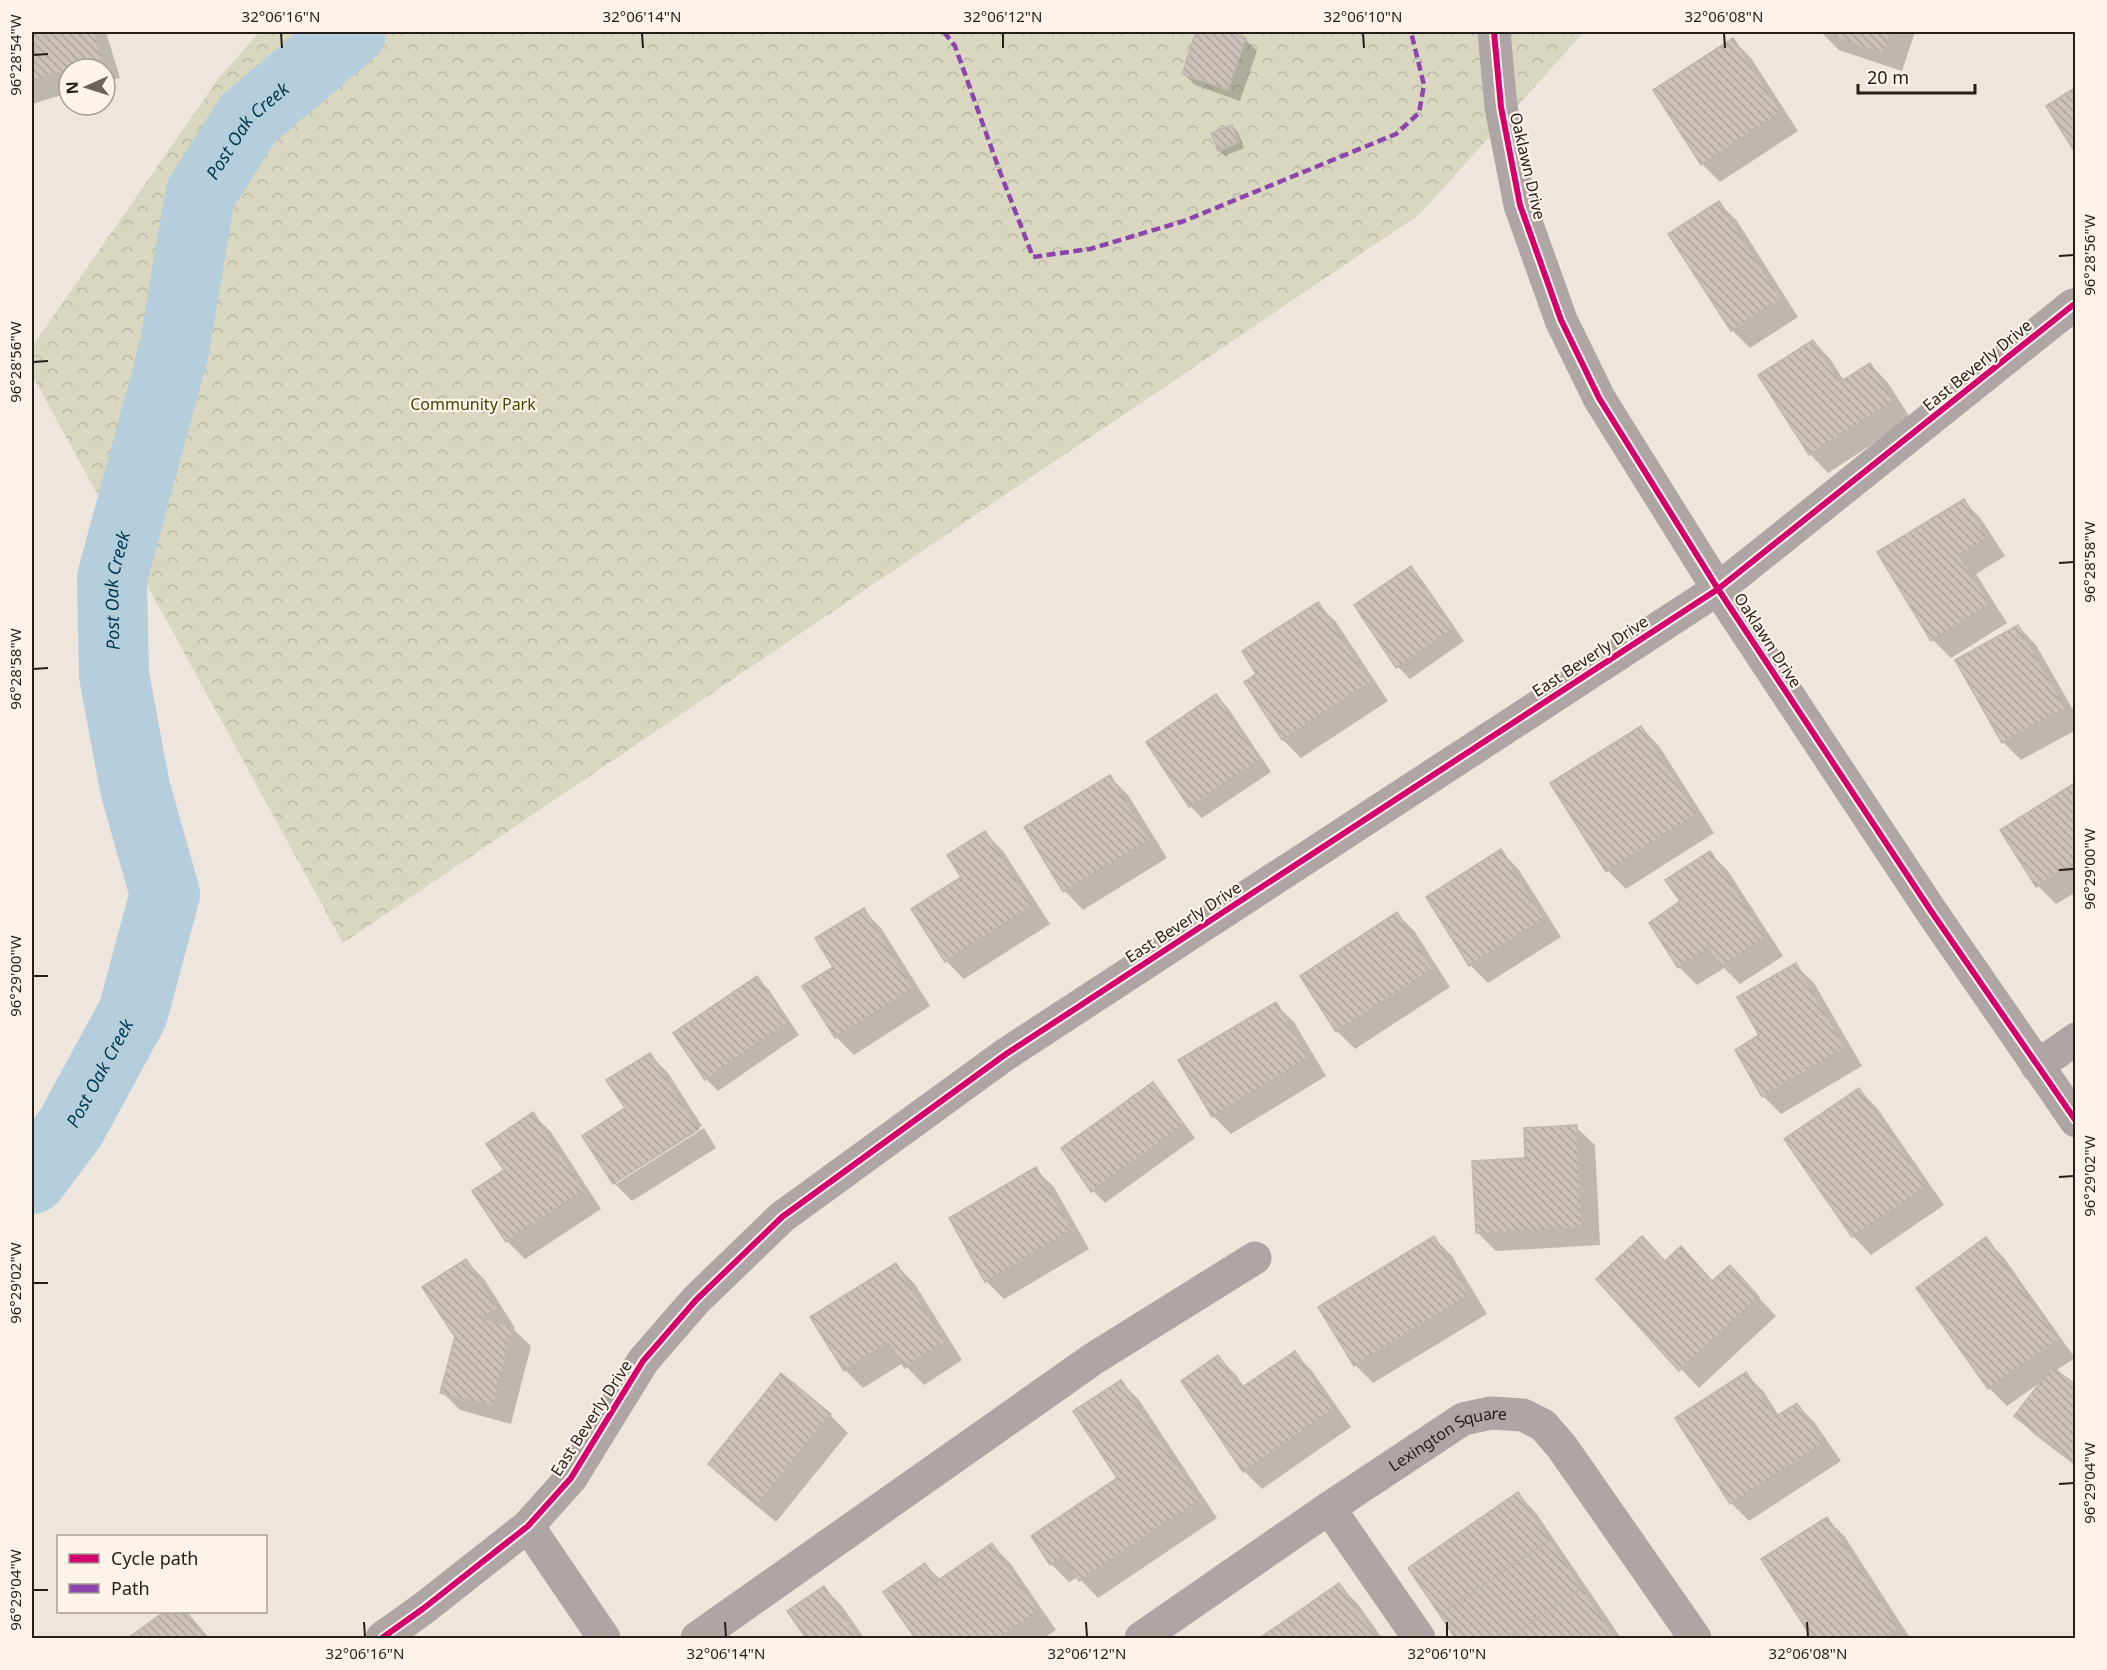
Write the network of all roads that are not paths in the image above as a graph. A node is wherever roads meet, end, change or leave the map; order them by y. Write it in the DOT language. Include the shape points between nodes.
graph roads {
  1 [pos="1494,32"];
  2 [pos="2073,305"];
  3 [pos="1718,589"];
  4 [pos="2076,1039"];
  5 [pos="2037,1066"];
  6 [pos="2076,1121"];
  7 [pos="1255,1258"];
  8 [pos="1329,1509"];
  9 [pos="528,1526"];
  10 [pos="382,1638"];
  11 [pos="604,1638"];
  12 [pos="697,1638"];
  13 [pos="1141,1638"];
  14 [pos="1419,1638"];
  15 [pos="1695,1638"];
  1 -- 3 [label="street, Oaklawn Drive" via="1501,107 1520,205 1561,320 1599,398"];
  2 -- 3 [label="street, East Beverly Drive"];
  3 -- 5 [label="street, Oaklawn Drive"];
  3 -- 9 [label="street, East Beverly Drive" via="1006,1054 782,1217 696,1300 643,1362 571,1478"];
  4 -- 5 [label="street"];
  5 -- 6 [label="street, Oaklawn Drive"];
  7 -- 12 [label="street" via="1093,1359"];
  8 -- 13 [label="street, Lexington Square"];
  8 -- 14 [label="street"];
  8 -- 15 [label="street, Lexington Square" via="1463,1419 1491,1413 1523,1415 1543,1425 1562,1447"];
  9 -- 10 [label="street, East Beverly Drive"];
  9 -- 11 [label="street"];
}
